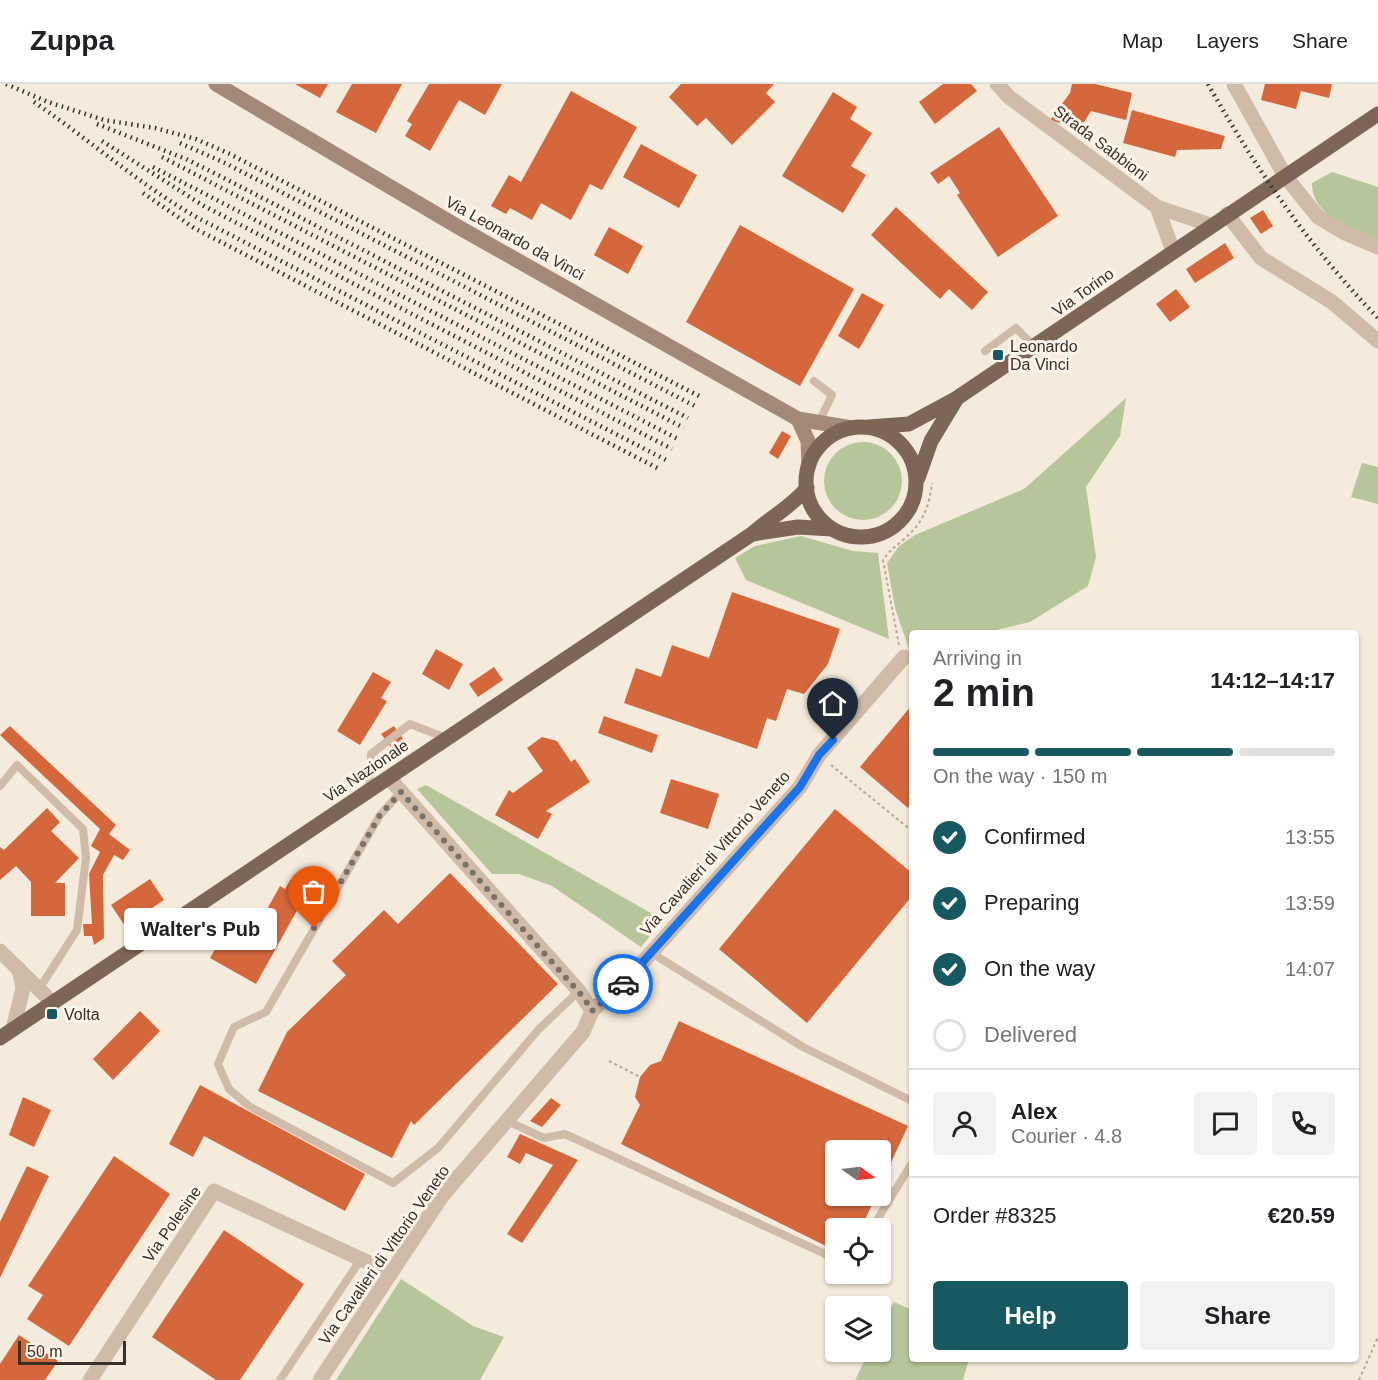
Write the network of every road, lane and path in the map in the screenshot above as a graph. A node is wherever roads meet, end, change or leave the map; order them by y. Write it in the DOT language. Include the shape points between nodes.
graph roads {
  1 [pos="216,84"];
  2 [pos="997,84"];
  3 [pos="1234,84"];
  4 [pos="1378,114"];
  5 [pos="1286,176"];
  6 [pos="1156,207"];
  7 [pos="1227,214"];
  8 [pos="1211,225"];
  9 [pos="1378,247"];
  10 [pos="1173,252"];
  11 [pos="1378,341"];
  12 [pos="1035,347"];
  13 [pos="985,351"];
  14 [pos="814,381"];
  15 [pos="957,398"];
  16 [pos="798,418"];
  17 [pos="819,422"];
  18 [pos="869,427"];
  19 [pos="852,428"];
  20 [pos="809,465"];
  21 [pos="933,479"];
  22 [pos="917,482"];
  23 [pos="807,488"];
  24 [pos="832,530"];
  25 [pos="752,534"];
  26 [pos="904,657"];
  27 [pos="448,738"];
  28 [pos="819,755"];
  29 [pos="389,778"];
  30 [pos="0,786"];
  31 [pos="369,791"];
  32 [pos="401,792"];
  33 [pos="909,829"];
  34 [pos="0,951"];
  35 [pos="650,952"];
  36 [pos="18,969"];
  37 [pos="39,989"];
  38 [pos="579,992"];
  39 [pos="52,1002"];
  40 [pos="592,1011"];
  41 [pos="13,1029"];
  42 [pos="0,1038"];
  43 [pos="609,1061"];
  44 [pos="640,1077"];
  45 [pos="909,1100"];
  46 [pos="507,1121"];
  47 [pos="909,1168"];
  48 [pos="878,1218"];
  49 [pos="825,1254"];
  50 [pos="361,1258"];
  51 [pos="391,1273"];
  52 [pos="1378,1337"];
  53 [pos="90,1380"];
  54 [pos="280,1380"];
  55 [pos="320,1380"];
  56 [pos="1359,1380"];
  1 -- 16 [label="street, Via Leonardo da Vinci" via="460,228"];
  2 -- 6 [label="street, Strada Sabbioni"];
  3 -- 5 [label="street"];
  4 -- 5 [label="main road, Via Torino"];
  5 -- 7 [label="main road, Via Torino"];
  5 -- 9 [label="street" via="1318,217"];
  6 -- 8 [label="street, Strada Sabbioni"];
  6 -- 10 [label="street"];
  7 -- 8 [label="main road, Via Torino"];
  7 -- 11 [label="street" via="1261,258 1332,302"];
  8 -- 10 [label="main road, Via Torino"];
  10 -- 12 [label="main road, Via Torino"];
  12 -- 13 [label="lane" via="1016,328"];
  12 -- 15 [label="main road, Via Torino"];
  14 -- 17 [label="lane" via="832,394"];
  15 -- 18 [label="main road, Via Torino" via="909,424"];
  15 -- 22 [label="main road, Via Torino" via="930,441"];
  16 -- 17 [label="street, Via Leonardo da Vinci"];
  16 -- 20 [label="street" via="808,441"];
  17 -- 19 [label="street, Via Leonardo da Vinci"];
  18 -- 19 [label="main road"];
  18 -- 22 [label="main road" via="889,434 904,446 913,462"];
  19 -- 20 [label="main road" via="827,439"];
  20 -- 23 [label="main road"];
  21 -- 26 [label="path" via="925,516 883,560 896,639"];
  22 -- 24 [label="main road" via="912,505 892,528 858,538"];
  23 -- 24 [label="main road" via="812,508"];
  23 -- 25 [label="main road, Via Nazionale"];
  24 -- 25 [label="main road, Via Nazionale" via="798,527"];
  25 -- 27 [label="main road, Via Nazionale"];
  26 -- 28 [label="street, Via Cavalieri di Vittorio Veneto"];
  27 -- 29 [label="main road, Via Nazionale"];
  27 -- 31 [label="lane" via="410,724 371,754"];
  28 -- 33 [label="path"];
  28 -- 35 [label="street, Via Cavalieri di Vittorio Veneto" via="800,787"];
  29 -- 31 [label="main road, Via Nazionale"];
  29 -- 32 [label="street"];
  30 -- 37 [label="lane" via="17,765 83,829 86,858 77,930"];
  31 -- 39 [label="main road, Via Nazionale"];
  32 -- 38 [label="street"];
  32 -- 38 [label="lane" via="380,815 266,1012 234,1027 218,1064 229,1089 249,1106 393,1183 438,1148 539,1029"];
  34 -- 36 [label="street"];
  35 -- 40 [label="street, Via Cavalieri di Vittorio Veneto" via="614,994"];
  35 -- 45 [label="lane" via="803,1047"];
  36 -- 37 [label="street"];
  36 -- 41 [label="street" via="23,988"];
  37 -- 39 [label="street"];
  38 -- 40 [label="street"];
  39 -- 41 [label="main road, Via Nazionale"];
  40 -- 46 [label="street, Via Cavalieri di Vittorio Veneto" via="583,1032"];
  41 -- 42 [label="main road, Via Nazionale"];
  43 -- 44 [label="path"];
  46 -- 49 [label="lane" via="544,1138 565,1134"];
  46 -- 51 [label="street, Via Cavalieri di Vittorio Veneto" via="442,1196"];
  47 -- 48 [label="lane"];
  50 -- 51 [label="street, Via Polesine"];
  50 -- 53 [label="street, Via Polesine" via="214,1191"];
  50 -- 54 [label="lane"];
  51 -- 55 [label="street, Via Cavalieri di Vittorio Veneto"];
  52 -- 56 [label="path"];
}
